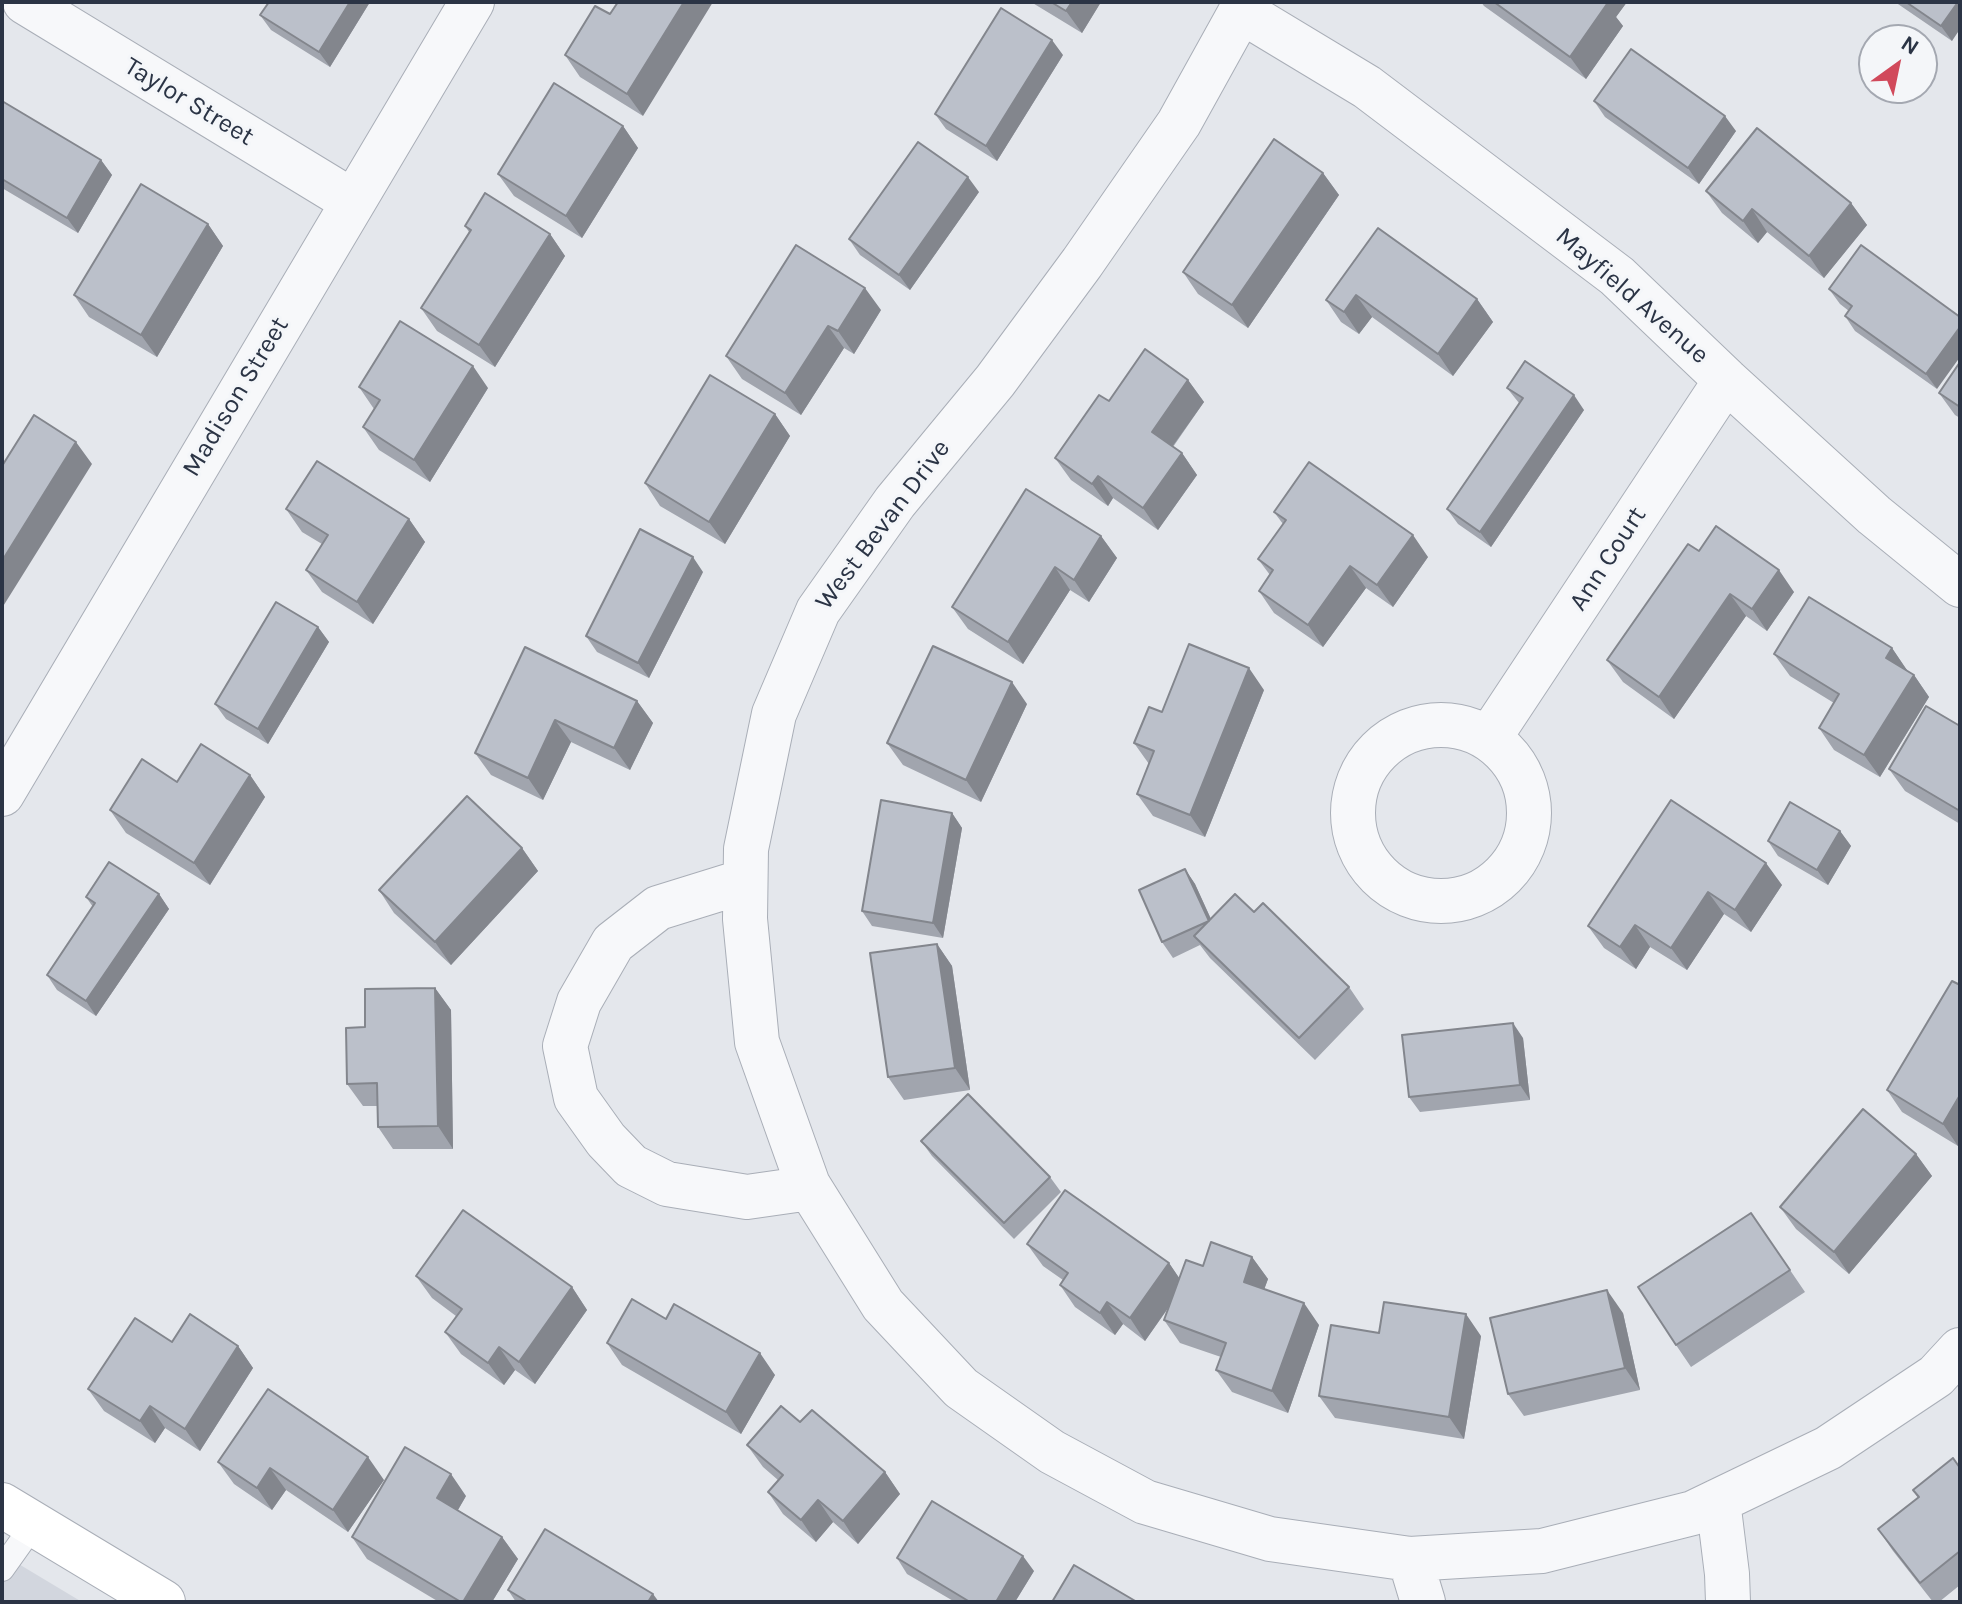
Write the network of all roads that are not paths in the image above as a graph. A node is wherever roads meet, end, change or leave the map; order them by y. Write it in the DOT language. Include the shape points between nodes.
graph roads {
  1 [pos="25,2"];
  2 [pos="472,2"];
  3 [pos="1243,6"];
  4 [pos="352,201"];
  5 [pos="1726,380"];
  6 [pos="1960,585"];
  7 [pos="1489,738"];
  8 [pos="13,750"];
  9 [pos="2,794"];
  10 [pos="745,881"];
  11 [pos="810,1188"];
  12 [pos="1960,1350"];
  13 [pos="1718,1501"];
  14 [pos="18,1514"];
  15 [pos="1410,1559"];
  16 [pos="2,1569"];
  17 [pos="163,1602"];
  18 [pos="1423,1602"];
  19 [pos="1728,1602"];
  1 -- 4 [label="street, Taylor Street"];
  2 -- 4 [label="street, Madison Street"];
  3 -- 5 [label="street, Mayfield Avenue" via="1367,87 1617,276"];
  3 -- 10 [label="street, West Bevan Drive" via="1179,123 1082,263 995,381 895,502 818,611 774,714 746,849"];
  4 -- 8 [label="street, Madison Street"];
  5 -- 6 [label="street, Mayfield Avenue" via="1874,515"];
  5 -- 7 [label="street, Ann Court"];
  7 -- 7 [label="street" via="1461,727 1431,724 1402,732 1377,750 1360,774 1352,803 1354,833 1365,861 1386,883 1411,897 1440,902 1468,898 1493,885 1514,865 1526,839 1530,810 1524,783 1510,758"];
  8 -- 9 [label="street, Madison Street"];
  10 -- 11 [label="street, West Bevan Drive" via="757,1042"];
  10 -- 11 [label="street" via="658,908 613,943 579,1002 565,1046 576,1098 631,1166 667,1184 747,1197"];
  11 -- 15 [label="street, West Bevan Drive" via="883,1305 961,1388 1052,1452 1145,1502 1270,1539"];
  12 -- 13 [label="street, West Bevan Drive" via="1936,1376 1828,1448"];
  13 -- 15 [label="street, West Bevan Drive" via="1693,1513 1542,1551"];
  13 -- 19 [label="street"];
  14 -- 16 [label="lane"];
  14 -- 17 [label="street"];
  15 -- 18 [label="street"];
}
